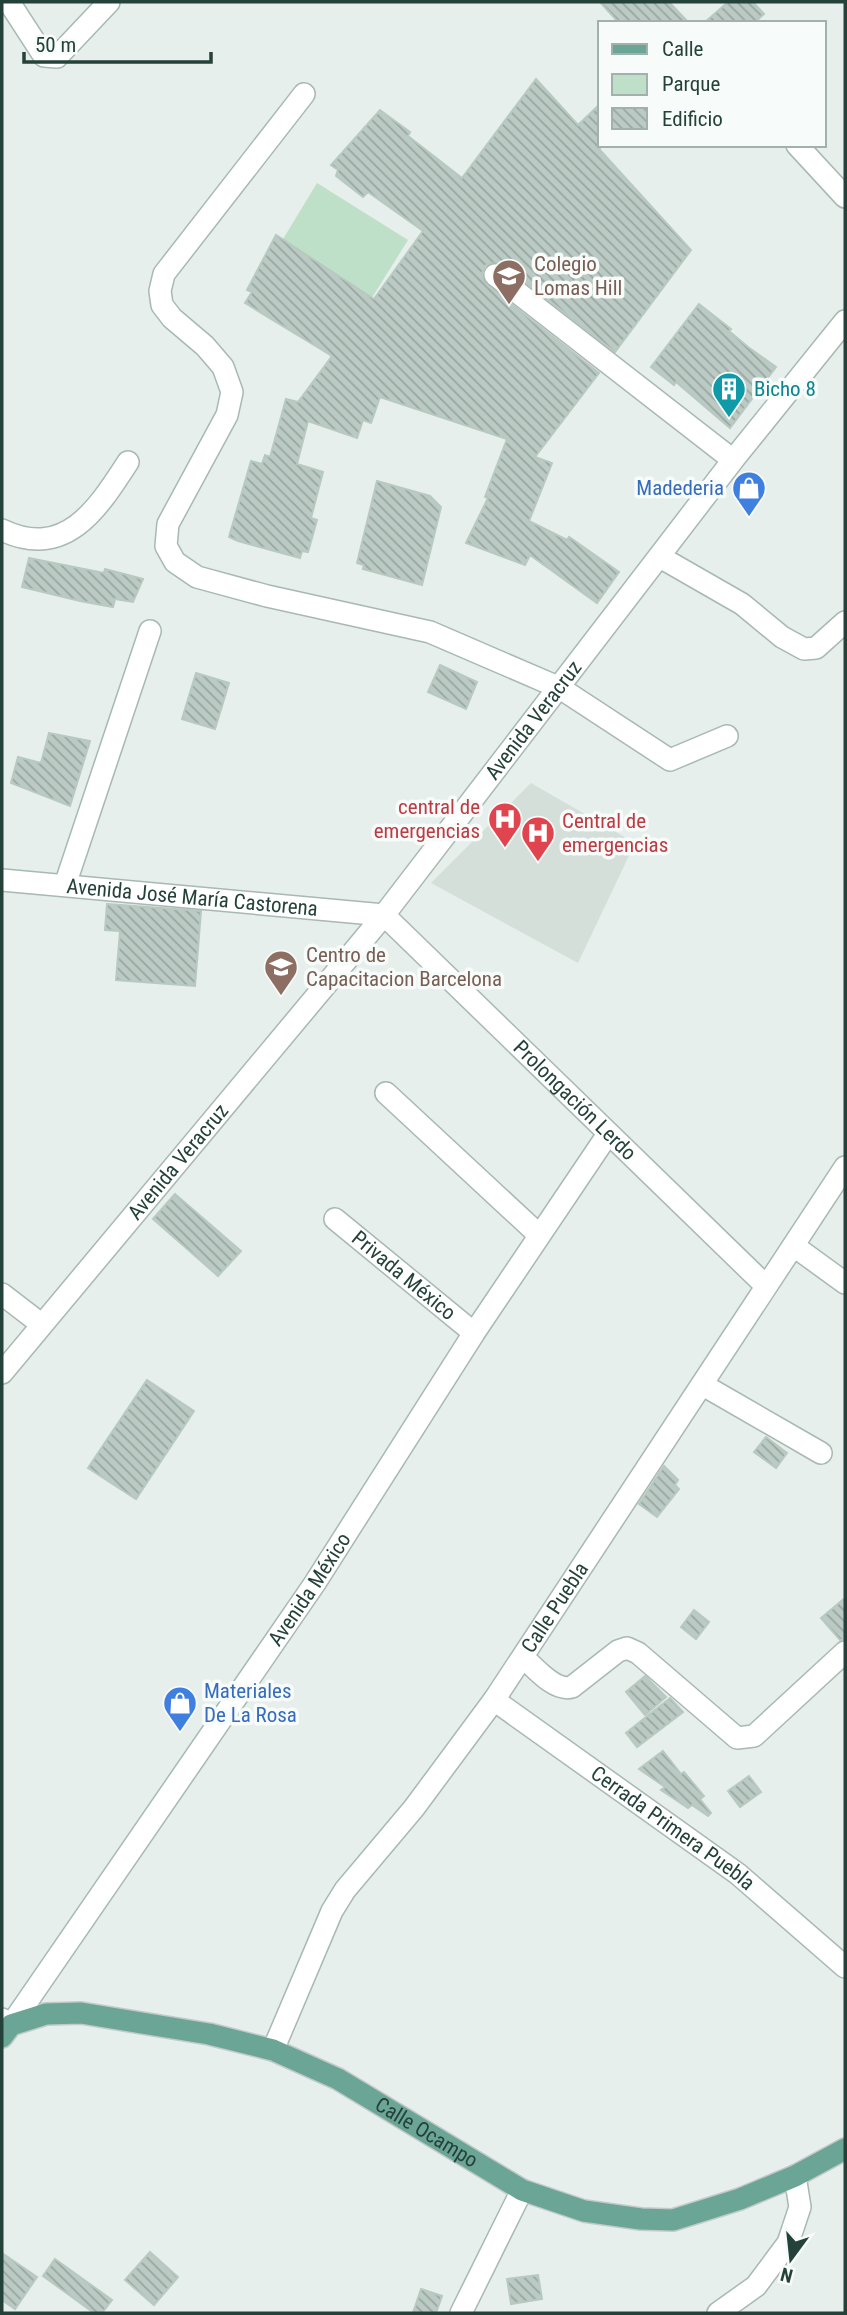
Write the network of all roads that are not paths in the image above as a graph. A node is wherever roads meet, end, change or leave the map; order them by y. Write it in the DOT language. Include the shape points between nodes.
graph roads {
  1 [pos="9,2"];
  2 [pos="109,2"];
  3 [pos="304,94"];
  4 [pos="799,147"];
  5 [pos="845,197"];
  6 [pos="495,275"];
  7 [pos="845,321"];
  8 [pos="733,460"];
  9 [pos="128,462"];
  10 [pos="2,530"];
  11 [pos="660,556"];
  12 [pos="845,622"];
  13 [pos="150,631"];
  14 [pos="560,688"];
  15 [pos="727,736"];
  16 [pos="2,880"];
  17 [pos="65,885"];
  18 [pos="384,915"];
  19 [pos="386,1093"];
  20 [pos="608,1134"];
  21 [pos="845,1167"];
  22 [pos="335,1219"];
  23 [pos="539,1235"];
  24 [pos="794,1246"];
  25 [pos="845,1283"];
  26 [pos="766,1286"];
  27 [pos="2,1294"];
  28 [pos="41,1324"];
  29 [pos="474,1333"];
  30 [pos="2,1373"];
  31 [pos="703,1385"];
  32 [pos="821,1453"];
  33 [pos="845,1652"];
  34 [pos="523,1657"];
  35 [pos="494,1700"];
  36 [pos="845,1967"];
  37 [pos="5,2027"];
  38 [pos="273,2050"];
  39 [pos="845,2149"];
  40 [pos="795,2176"];
  41 [pos="522,2190"];
  42 [pos="461,2313"];
  43 [pos="718,2313"];
  1 -- 2 [label="street" via="44,56 57,57"];
  3 -- 14 [label="street" via="164,274 162,305 223,367 232,392 227,415 168,524 166,546 175,562 197,577 430,632"];
  4 -- 5 [label="street"];
  6 -- 8 [label="street"];
  7 -- 8 [label="street, Avenida Veracruz"];
  8 -- 11 [label="street, Avenida Veracruz"];
  9 -- 10 [label="street" via="106,497 78,526 55,539 17,537"];
  11 -- 12 [label="street" via="742,604 804,649 816,648"];
  11 -- 14 [label="street, Avenida Veracruz"];
  13 -- 17 [label="street"];
  14 -- 15 [label="street" via="670,760"];
  14 -- 18 [label="street, Avenida Veracruz"];
  16 -- 17 [label="street, Avenida José María Castorena"];
  17 -- 18 [label="street, Avenida José María Castorena"];
  18 -- 20 [label="street, Prolongación Lerdo"];
  18 -- 28 [label="street, Avenida Veracruz"];
  19 -- 23 [label="street"];
  20 -- 23 [label="street, Avenida México"];
  20 -- 26 [label="street, Prolongación Lerdo"];
  21 -- 24 [label="street, Calle Puebla"];
  22 -- 29 [label="street, Privada México"];
  23 -- 29 [label="street, Avenida México"];
  24 -- 25 [label="street"];
  24 -- 26 [label="street, Calle Puebla"];
  26 -- 31 [label="street, Calle Puebla"];
  27 -- 28 [label="street"];
  28 -- 30 [label="street, Avenida Veracruz"];
  29 -- 37 [label="street, Avenida México" via="316,1583"];
  31 -- 32 [label="street"];
  31 -- 34 [label="street, Calle Puebla"];
  33 -- 34 [label="street" via="754,1736 737,1738 627,1648 565,1689"];
  34 -- 35 [label="street, Calle Puebla"];
  35 -- 36 [label="street, Cerrada Primera Puebla" via="738,1874"];
  35 -- 38 [label="street, Calle Puebla" via="332,1911"];
  37 -- 38 [label="main road, Calle Ocampo" via="46,2014 81,2013 209,2034"];
  38 -- 41 [label="main road, Calle Ocampo" via="338,2079"];
  39 -- 40 [label="main road, Calle Ocampo"];
  40 -- 41 [label="main road, Calle Ocampo" via="673,2220 584,2211"];
  40 -- 43 [label="street" via="800,2207 788,2243 756,2286"];
  41 -- 42 [label="street"];
}
